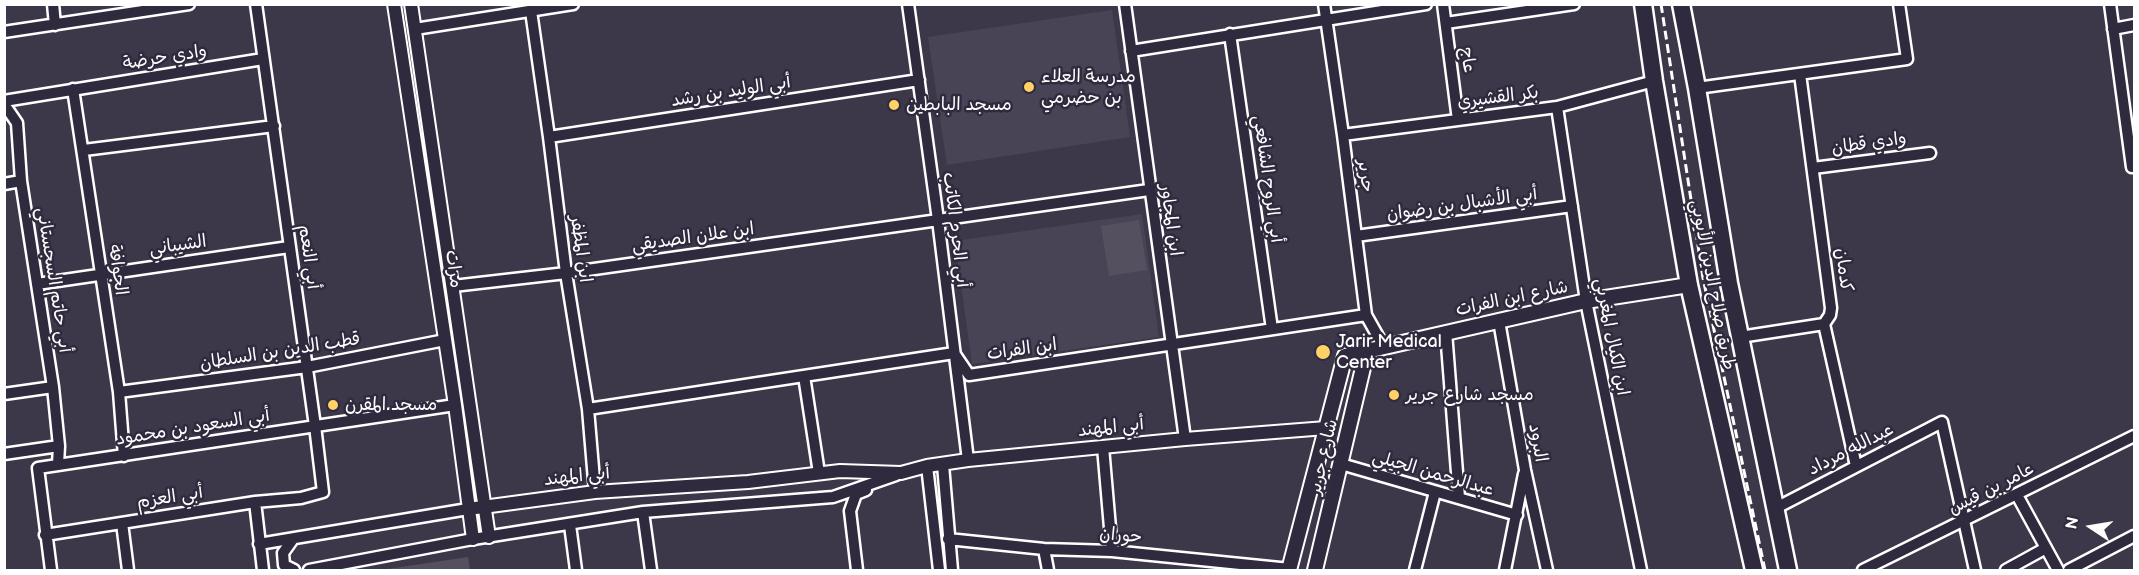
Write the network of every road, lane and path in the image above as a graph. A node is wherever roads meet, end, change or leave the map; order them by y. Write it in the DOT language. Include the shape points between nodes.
graph roads {
  1 [pos="53,4"];
  2 [pos="189,4"];
  3 [pos="256,4"];
  4 [pos="394,4"];
  5 [pos="411,4"];
  6 [pos="573,4"];
  7 [pos="908,4"];
  8 [pos="1125,4"];
  9 [pos="1324,4"];
  10 [pos="1426,4"];
  11 [pos="1443,4"];
  12 [pos="1574,4"];
  13 [pos="1643,4"];
  14 [pos="1681,4"];
  15 [pos="1899,4"];
  16 [pos="2110,4"];
  17 [pos="1542,7"];
  18 [pos="531,11"];
  19 [pos="1326,20"];
  20 [pos="1446,23"];
  21 [pos="56,25"];
  22 [pos="2134,25"];
  23 [pos="416,29"];
  24 [pos="2113,29"];
  25 [pos="4,32"];
  26 [pos="1230,34"];
  27 [pos="1131,51"];
  28 [pos="263,59"];
  29 [pos="1800,74"];
  30 [pos="919,80"];
  31 [pos="1654,81"];
  32 [pos="1697,88"];
  33 [pos="73,89"];
  34 [pos="4,102"];
  35 [pos="1557,107"];
  36 [pos="1458,120"];
  37 [pos="2130,120"];
  38 [pos="274,126"];
  39 [pos="1343,135"];
  40 [pos="549,137"];
  41 [pos="84,150"];
  42 [pos="1930,153"];
  43 [pos="2134,167"];
  44 [pos="1813,168"];
  45 [pos="21,181"];
  46 [pos="4,184"];
  47 [pos="1149,190"];
  48 [pos="1572,206"];
  49 [pos="938,220"];
  50 [pos="1356,236"];
  51 [pos="289,247"];
  52 [pos="101,273"];
  53 [pos="566,273"];
  54 [pos="37,284"];
  55 [pos="1689,285"];
  56 [pos="453,286"];
  57 [pos="1586,301"];
  58 [pos="1366,315"];
  59 [pos="1499,321"];
  60 [pos="1824,324"];
  61 [pos="1272,329"];
  62 [pos="1446,332"];
  63 [pos="1740,337"];
  64 [pos="445,340"];
  65 [pos="1171,345"];
  66 [pos="1384,347"];
  67 [pos="1367,351"];
  68 [pos="954,353"];
  69 [pos="1345,356"];
  70 [pos="307,367"];
  71 [pos="804,376"];
  72 [pos="53,387"];
  73 [pos="118,392"];
  74 [pos="4,394"];
  75 [pos="455,405"];
  76 [pos="588,409"];
  77 [pos="315,426"];
  78 [pos="1326,428"];
  79 [pos="2134,436"];
  80 [pos="1185,439"];
  81 [pos="59,446"];
  82 [pos="1103,447"];
  83 [pos="4,454"];
  84 [pos="124,456"];
  85 [pos="968,460"];
  86 [pos="1341,464"];
  87 [pos="58,465"];
  88 [pos="943,465"];
  89 [pos="927,466"];
  90 [pos="1856,466"];
  91 [pos="479,469"];
  92 [pos="1525,470"];
  93 [pos="463,472"];
  94 [pos="819,473"];
  95 [pos="902,473"];
  96 [pos="595,492"];
  97 [pos="1435,492"];
  98 [pos="2018,495"];
  99 [pos="300,498"];
  100 [pos="1459,498"];
  101 [pos="255,502"];
  102 [pos="484,507"];
  103 [pos="1776,508"];
  104 [pos="468,509"];
  105 [pos="643,512"];
  106 [pos="1517,515"];
  107 [pos="122,522"];
  108 [pos="1964,522"];
  109 [pos="570,525"];
  110 [pos="45,535"];
  111 [pos="2134,536"];
  112 [pos="489,537"];
  113 [pos="293,539"];
  114 [pos="473,539"];
  115 [pos="948,539"];
  116 [pos="259,544"];
  117 [pos="2046,548"];
  118 [pos="1044,549"];
  119 [pos="1112,551"];
  120 [pos="1190,558"];
  121 [pos="51,570"];
  122 [pos="128,570"];
  123 [pos="263,570"];
  124 [pos="294,570"];
  125 [pos="309,570"];
  126 [pos="576,570"];
  127 [pos="651,570"];
  128 [pos="857,570"];
  129 [pos="939,570"];
  130 [pos="952,570"];
  131 [pos="1048,570"];
  132 [pos="1187,570"];
  133 [pos="1290,570"];
  134 [pos="1315,570"];
  135 [pos="1415,570"];
  136 [pos="1505,570"];
  137 [pos="1547,570"];
  138 [pos="1641,570"];
  139 [pos="1754,570"];
  140 [pos="1788,570"];
  141 [pos="1863,570"];
  142 [pos="1975,570"];
  143 [pos="2006,570"];
  144 [pos="2058,570"];
  145 [pos="2069,570"];
  1 -- 21 [label="street"];
  2 -- 21 [label="street"];
  3 -- 28 [label="street, أبي النعم"];
  4 -- 64 [label="street, مرات"];
  5 -- 23 [label="street, مرات"];
  6 -- 18 [label="street"];
  7 -- 30 [label="street, أبي الحرم الكاتب"];
  8 -- 27 [label="street, ابن المجاور"];
  9 -- 19 [label="street, جرير"];
  10 -- 19 [label="street"];
  11 -- 20 [label="street, عاج"];
  12 -- 17 [label="street"];
  13 -- 31 [label="main road, طريق صلاح الدين الأيوبي"];
  14 -- 32 [label="main road, طريق صلاح الدين الأيوبي"];
  15 -- 29 [label="street" via="1907,59"];
  16 -- 24 [label="street"];
  17 -- 20 [label="street"];
  18 -- 23 [label="street"];
  18 -- 40 [label="street, ابن المظفر"];
  19 -- 26 [label="street"];
  19 -- 39 [label="street, جرير"];
  20 -- 36 [label="street, عاج"];
  21 -- 25 [label="street"];
  22 -- 24 [label="street"];
  23 -- 56 [label="street, مرات"];
  24 -- 37 [label="street"];
  26 -- 27 [label="street"];
  26 -- 61 [label="street, أبي الروح الشافعي"];
  27 -- 47 [label="street, ابن المجاور"];
  28 -- 33 [label="street, وادي حرضة"];
  28 -- 38 [label="street, أبي النعم"];
  29 -- 32 [label="street"];
  29 -- 44 [label="street, كدمان"];
  30 -- 40 [label="street, أبي الوليد بن رشد"];
  30 -- 49 [label="street, أبي الحرم الكاتب"];
  31 -- 35 [label="street, بكر القشيري"];
  31 -- 55 [label="main road, طريق صلاح الدين الأيوبي"];
  32 -- 63 [label="main road, طريق صلاح الدين الأيوبي"];
  33 -- 34 [label="street, أبي حاتم السجستاني"];
  33 -- 41 [label="street, الجوافة"];
  34 -- 45 [label="street, أبي حاتم السجستاني" via="16,123"];
  35 -- 36 [label="street, بكر القشيري"];
  35 -- 48 [label="street, ابن الكيال المغربي"];
  36 -- 39 [label="street, بكر القشيري"];
  37 -- 43 [label="street"];
  38 -- 41 [label="street"];
  38 -- 51 [label="street, أبي النعم"];
  39 -- 50 [label="street, جرير"];
  40 -- 53 [label="street, ابن المظفر"];
  41 -- 52 [label="street, الجوافة"];
  42 -- 44 [label="street, وادي قطان"];
  44 -- 60 [label="street, كدمان" via="1831,308"];
  45 -- 46 [label="street"];
  45 -- 54 [label="street, أبي حاتم السجستاني"];
  47 -- 49 [label="street, ابن علان الصديقي"];
  47 -- 65 [label="street, ابن المجاور"];
  48 -- 50 [label="street, أبي الأشبال بن رضوان"];
  48 -- 57 [label="street, ابن الكيال المغربي"];
  49 -- 53 [label="street, ابن علان الصديقي"];
  49 -- 68 [label="street, أبي الحرم الكاتب"];
  50 -- 58 [label="street, جرير"];
  51 -- 52 [label="street, الشيباني"];
  51 -- 70 [label="street, أبي النعم"];
  52 -- 54 [label="street, الشيباني"];
  52 -- 73 [label="street, الجوافة"];
  53 -- 56 [label="street, ابن علان الصديقي"];
  53 -- 76 [label="street, ابن المظفر"];
  54 -- 72 [label="street, أبي حاتم السجستاني"];
  55 -- 57 [label="main road, شارع ابن الفرات"];
  55 -- 139 [label="main road, طريق صلاح الدين الأيوبي"];
  56 -- 91 [label="street, مرات"];
  57 -- 59 [label="main road, شارع ابن الفرات"];
  57 -- 138 [label="street, ابن الكيال المغربي"];
  58 -- 61 [label="street, ابن الفرات"];
  58 -- 66 [label="street, جرير"];
  59 -- 62 [label="main road, شارع ابن الفرات"];
  59 -- 92 [label="street, البرود"];
  60 -- 63 [label="street"];
  60 -- 90 [label="street, كدمان"];
  61 -- 65 [label="street, ابن الفرات"];
  62 -- 66 [label="main road, شارع ابن الفرات"];
  62 -- 100 [label="street"];
  63 -- 103 [label="main road, طريق صلاح الدين الأيوبي"];
  64 -- 70 [label="street, قطب الدين بن السلطان"];
  64 -- 75 [label="street, مرات"];
  65 -- 68 [label="street, ابن الفرات" via="969,375"];
  65 -- 80 [label="street, ابن المجاور"];
  66 -- 67 [label="main road, شارع ابن الفرات"];
  67 -- 69 [label="main road, شارع ابن الفرات"];
  67 -- 86 [label="main road, شارع جرير"];
  68 -- 71 [label="street"];
  68 -- 85 [label="street, أبي الحرم الكاتب"];
  69 -- 78 [label="main road, شارع جرير"];
  70 -- 73 [label="street, قطب الدين بن السلطان"];
  70 -- 77 [label="street, أبي النعم"];
  71 -- 76 [label="street"];
  71 -- 94 [label="street"];
  72 -- 74 [label="street"];
  72 -- 81 [label="street, أبي حاتم السجستاني"];
  73 -- 84 [label="street, الجوافة"];
  75 -- 77 [label="street, أبي السعود بن محمود"];
  75 -- 93 [label="street, مرات"];
  76 -- 96 [label="street, ابن المظفر"];
  77 -- 84 [label="street, أبي السعود بن محمود"];
  77 -- 99 [label="street, أبي النعم" via="322,492"];
  78 -- 80 [label="street, أبي المهند"];
  78 -- 133 [label="main road, شارع جرير"];
  79 -- 98 [label="street, عامر بن قيس"];
  80 -- 82 [label="street, أبي المهند"];
  81 -- 83 [label="street"];
  81 -- 87 [label="street, أبي حاتم السجستاني"];
  82 -- 85 [label="street, أبي المهند"];
  82 -- 119 [label="street"];
  84 -- 87 [label="street, أبي السعود بن محمود"];
  85 -- 88 [label="street, أبي المهند"];
  86 -- 97 [label="street, عبدالرحمن الجيلي"];
  86 -- 134 [label="main road, شارع جرير"];
  87 -- 110 [label="street, أبي السعود بن محمود" via="38,468"];
  88 -- 89 [label="street, أبي المهند"];
  88 -- 115 [label="street"];
  89 -- 95 [label="street, أبي المهند"];
  89 -- 129 [label="street"];
  90 -- 103 [label="street, عبدالله مرداد"];
  90 -- 108 [label="street, عبدالله مرداد" via="1942,422"];
  91 -- 93 [label="street" via="474,480"];
  91 -- 102 [label="street, مرات"];
  92 -- 106 [label="street"];
  92 -- 137 [label="street, البرود"];
  93 -- 104 [label="street, مرات"];
  94 -- 95 [label="street, أبي المهند"];
  94 -- 96 [label="street, أبي المهند"];
  95 -- 105 [label="street, أبي المهند" via="832,496"];
  95 -- 128 [label="street" via="856,494 850,511"];
  96 -- 102 [label="street, أبي المهند"];
  97 -- 100 [label="street, عبدالرحمن الجيلي"];
  97 -- 135 [label="street"];
  98 -- 108 [label="street, عامر بن قيس"];
  98 -- 117 [label="street"];
  99 -- 101 [label="street, أبي العزم"];
  100 -- 106 [label="street, عبدالرحمن الجيلي"];
  101 -- 107 [label="street, أبي العزم"];
  101 -- 116 [label="street"];
  102 -- 104 [label="street, أبي المهند"];
  102 -- 112 [label="street, مرات"];
  103 -- 140 [label="main road, طريق صلاح الدين الأيوبي"];
  104 -- 113 [label="street, أبي المهند"];
  104 -- 114 [label="street, مرات"];
  105 -- 109 [label="street, أبي المهند"];
  105 -- 127 [label="street"];
  106 -- 136 [label="street"];
  107 -- 110 [label="street, أبي العزم"];
  107 -- 122 [label="street"];
  108 -- 141 [label="street, عامر بن قيس"];
  108 -- 142 [label="street"];
  109 -- 112 [label="street, أبي المهند"];
  109 -- 126 [label="street"];
  110 -- 121 [label="street, أبي السعود بن محمود"];
  111 -- 145 [label="street"];
  112 -- 114 [label="street, أبي المهند"];
  113 -- 116 [label="street, أبي المهند"];
  113 -- 124 [label="street" via="283,553 284,566"];
  114 -- 125 [label="street, أبي المهند"];
  115 -- 118 [label="street, حوران"];
  115 -- 130 [label="street"];
  116 -- 123 [label="street"];
  117 -- 143 [label="street"];
  117 -- 144 [label="street"];
  118 -- 119 [label="street, حوران"];
  118 -- 131 [label="street"];
  119 -- 120 [label="street, حوران"];
  120 -- 132 [label="street"];
  120 -- 133 [label="street, حوران"];
}
